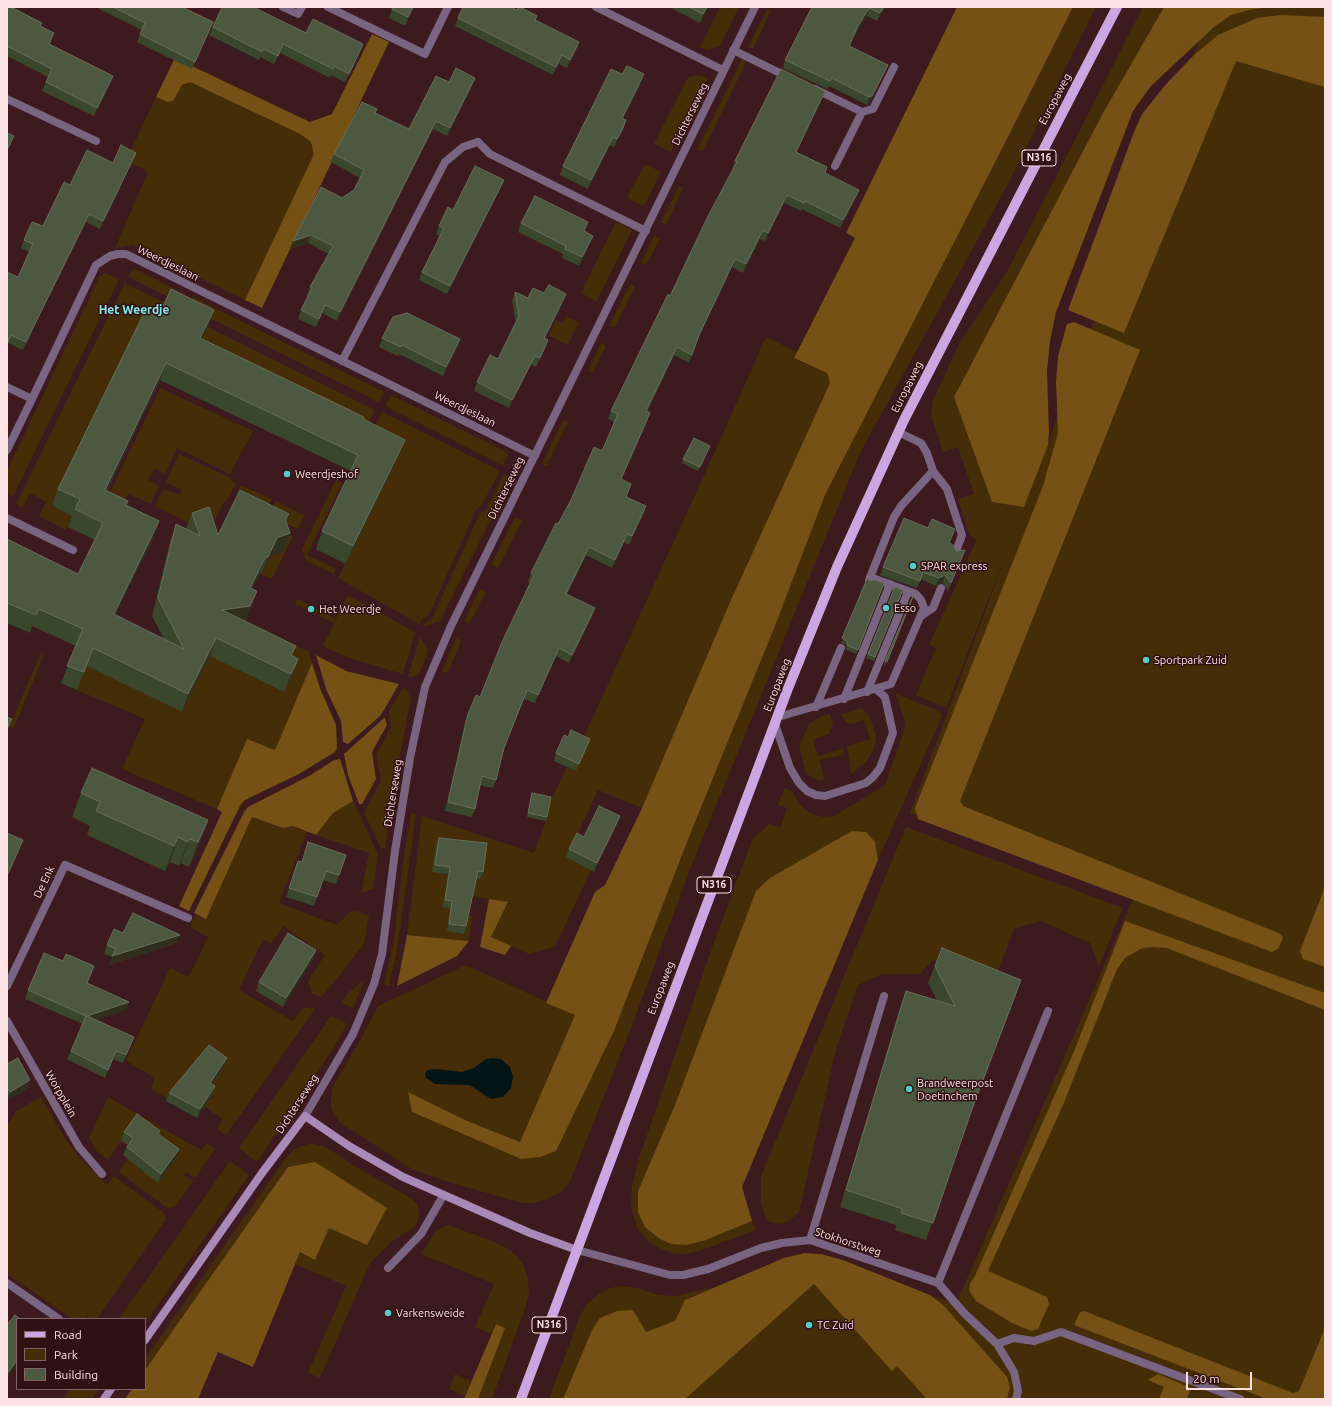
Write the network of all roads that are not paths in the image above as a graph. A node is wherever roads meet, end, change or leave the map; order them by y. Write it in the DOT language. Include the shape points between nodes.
graph roads {
  1 [pos="283,7"];
  2 [pos="302,7"];
  3 [pos="328,7"];
  4 [pos="448,7"];
  5 [pos="596,7"];
  6 [pos="755,7"];
  7 [pos="1117,7"];
  8 [pos="733,50"];
  9 [pos="894,67"];
  10 [pos="723,70"];
  11 [pos="793,79"];
  12 [pos="807,85"];
  13 [pos="7,99"];
  14 [pos="862,112"];
  15 [pos="96,141"];
  16 [pos="835,166"];
  17 [pos="646,231"];
  18 [pos="342,361"];
  19 [pos="7,387"];
  20 [pos="32,399"];
  21 [pos="898,432"];
  22 [pos="7,450"];
  23 [pos="535,456"];
  24 [pos="933,471"];
  25 [pos="7,518"];
  26 [pos="73,550"];
  27 [pos="955,554"];
  28 [pos="890,584"];
  29 [pos="941,588"];
  30 [pos="908,592"];
  31 [pos="921,616"];
  32 [pos="841,648"];
  33 [pos="876,689"];
  34 [pos="867,692"];
  35 [pos="844,699"];
  36 [pos="816,707"];
  37 [pos="777,721"];
  38 [pos="188,918"];
  39 [pos="7,986"];
  40 [pos="884,996"];
  41 [pos="1048,1011"];
  42 [pos="7,1021"];
  43 [pos="305,1116"];
  44 [pos="102,1174"];
  45 [pos="443,1196"];
  46 [pos="810,1240"];
  47 [pos="577,1250"];
  48 [pos="388,1268"];
  49 [pos="938,1282"];
  50 [pos="7,1283"];
  51 [pos="58,1318"];
  52 [pos="146,1339"];
  53 [pos="997,1344"];
  54 [pos="110,1390"];
  55 [pos="104,1399"];
  56 [pos="521,1399"];
  57 [pos="1016,1399"];
  58 [pos="1240,1399"];
  1 -- 2 [label="street" via="298,14"];
  3 -- 4 [label="street" via="425,54"];
  5 -- 10 [label="street"];
  6 -- 8 [label="street, Dichterseweg"];
  7 -- 21 [label="main road, Europaweg / N316"];
  8 -- 10 [label="street, Dichterseweg"];
  8 -- 11 [label="street"];
  9 -- 14 [label="street" via="873,109"];
  10 -- 17 [label="street, Dichterseweg"];
  12 -- 14 [label="street"];
  13 -- 15 [label="street"];
  14 -- 16 [label="street"];
  17 -- 18 [label="street" via="490,154 478,142 463,147 445,162"];
  17 -- 23 [label="street, Dichterseweg"];
  18 -- 20 [label="street, Weerdjeslaan" via="126,254 118,254 96,265"];
  18 -- 23 [label="street, Weerdjeslaan"];
  19 -- 20 [label="street"];
  20 -- 22 [label="street, Weerdjeslaan"];
  21 -- 24 [label="street" via="921,443"];
  21 -- 37 [label="main road, Europaweg / N316" via="837,567"];
  23 -- 43 [label="street, Dichterseweg" via="444,640 425,687 396,844 382,954 374,984 353,1034"];
  24 -- 27 [label="street" via="947,489 961,528 961,540"];
  24 -- 28 [label="street" via="900,506 869,579"];
  25 -- 26 [label="street"];
  28 -- 30 [label="street"];
  28 -- 35 [label="street"];
  29 -- 31 [label="street" via="933,608"];
  30 -- 31 [label="street" via="916,594 922,600 924,608"];
  30 -- 34 [label="street"];
  31 -- 33 [label="street" via="891,684"];
  32 -- 36 [label="street"];
  33 -- 34 [label="street"];
  33 -- 37 [label="street" via="885,697 893,732 880,768 866,783 824,796 807,791 790,768"];
  34 -- 35 [label="street"];
  35 -- 36 [label="street"];
  36 -- 37 [label="street"];
  37 -- 47 [label="main road, Europaweg / N316" via="654,1040"];
  38 -- 39 [label="street, De Enk" via="64,865"];
  40 -- 46 [label="street"];
  41 -- 49 [label="street"];
  42 -- 44 [label="street, Worpplein" via="79,1147"];
  43 -- 45 [label="street" via="379,1164"];
  43 -- 52 [label="street, Dichterseweg"];
  45 -- 47 [label="street"];
  45 -- 48 [label="street" via="421,1234"];
  46 -- 47 [label="street, Stokhorstweg" via="760,1248 708,1269 670,1276"];
  46 -- 49 [label="street, Stokhorstweg"];
  47 -- 56 [label="main road, Europaweg / N316"];
  49 -- 53 [label="street" via="965,1314"];
  50 -- 51 [label="street"];
  53 -- 57 [label="street" via="1014,1372 1018,1391"];
  53 -- 58 [label="street" via="1014,1338 1034,1341 1062,1332"];
  54 -- 55 [label="street"];
}
